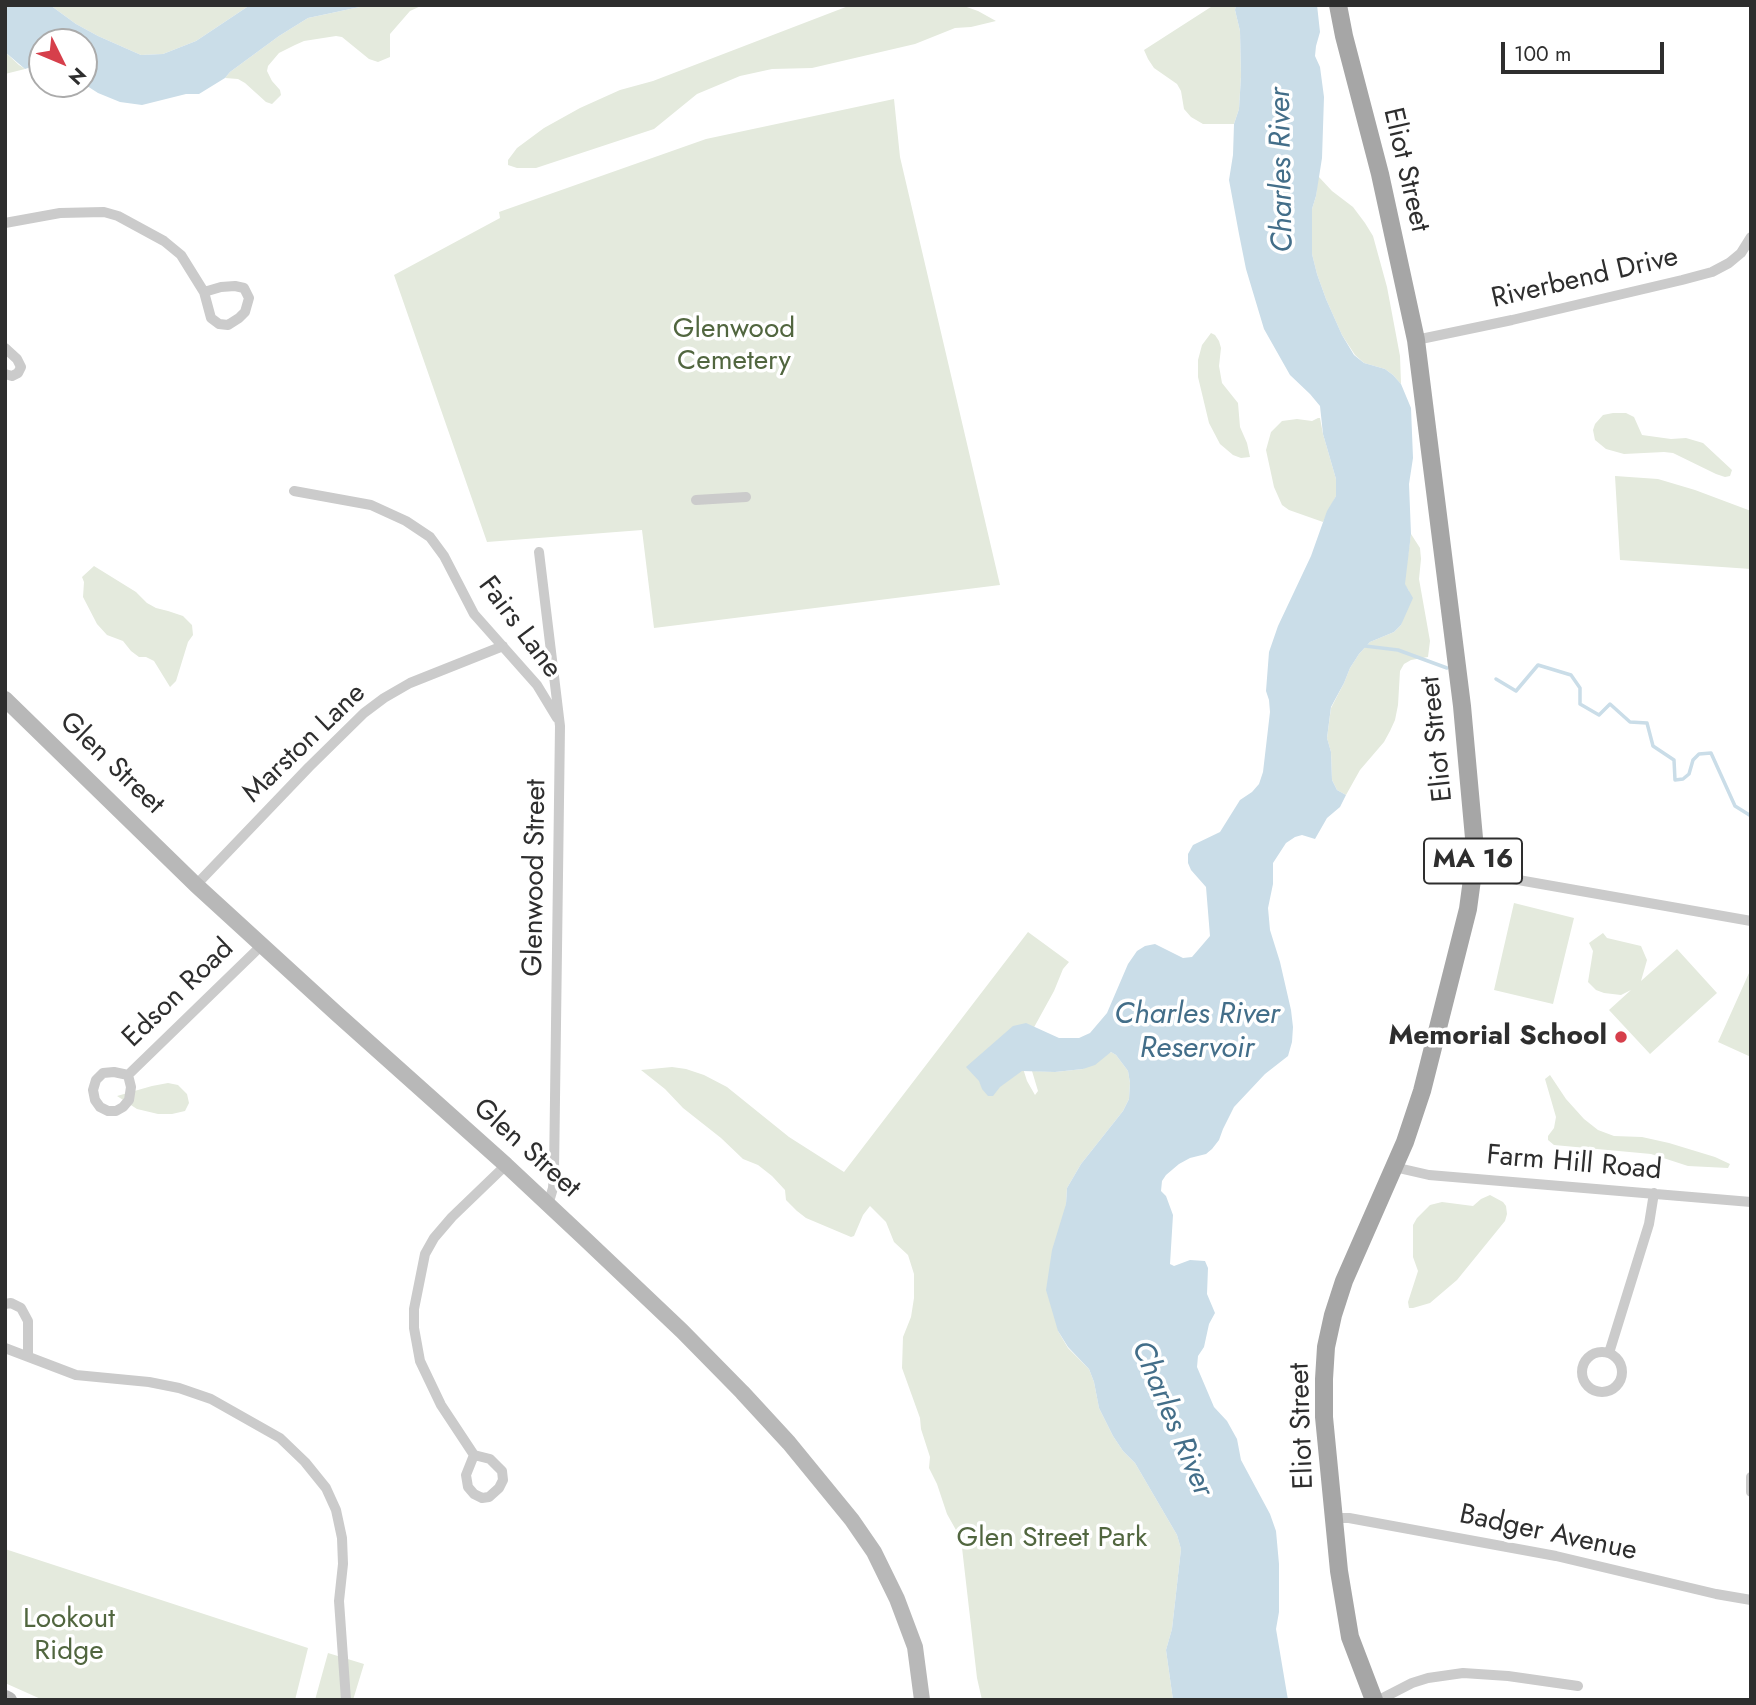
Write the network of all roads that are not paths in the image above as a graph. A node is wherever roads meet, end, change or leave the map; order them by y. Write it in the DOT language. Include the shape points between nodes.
graph roads {
  1 [pos="1338,5"];
  2 [pos="5,223"];
  3 [pos="1751,237"];
  4 [pos="1746,255"];
  5 [pos="204,292"];
  6 [pos="1416,340"];
  7 [pos="5,348"];
  8 [pos="5,374"];
  9 [pos="294,491"];
  10 [pos="746,497"];
  11 [pos="696,500"];
  12 [pos="539,552"];
  13 [pos="503,646"];
  14 [pos="5,699"];
  15 [pos="561,726"];
  16 [pos="1473,872"];
  17 [pos="196,885"];
  18 [pos="1751,921"];
  19 [pos="262,945"];
  20 [pos="128,1075"];
  21 [pos="506,1165"];
  22 [pos="1394,1167"];
  23 [pos="1654,1193"];
  24 [pos="1751,1202"];
  25 [pos="548,1205"];
  26 [pos="5,1304"];
  27 [pos="5,1348"];
  28 [pos="1609,1353"];
  29 [pos="28,1356"];
  30 [pos="474,1455"];
  31 [pos="1751,1477"];
  32 [pos="1751,1492"];
  33 [pos="1334,1518"];
  34 [pos="1751,1600"];
  35 [pos="1578,1686"];
  36 [pos="346,1700"];
  37 [pos="922,1700"];
  38 [pos="1376,1700"];
  1 -- 6 [label="main road, Eliot Street / MA 16"];
  2 -- 5 [label="street" via="60,213 118,216 181,255"];
  3 -- 4 [label="street, Riverbend Drive"];
  4 -- 6 [label="street, Riverbend Drive" via="1682,281"];
  5 -- 5 [label="street" via="211,318 219,324 228,324 245,312 248,298 244,288"];
  6 -- 16 [label="main road, Eliot Street / MA 16" via="1465,732"];
  7 -- 8 [label="street" via="21,367 12,376"];
  9 -- 13 [label="street, Fairs Lane" via="371,505 430,537 474,614"];
  10 -- 11 [label="street"];
  12 -- 15 [label="street, Glenwood Street"];
  13 -- 15 [label="street, Fairs Lane" via="537,685"];
  13 -- 17 [label="street, Marston Lane" via="410,684 364,713"];
  14 -- 17 [label="street, Glen Street"];
  15 -- 25 [label="street, Glenwood Street" via="555,1173"];
  16 -- 18 [label="street"];
  16 -- 22 [label="main road, Eliot Street / MA 16" via="1443,1015"];
  17 -- 19 [label="street, Glen Street"];
  19 -- 20 [label="street, Edson Road"];
  19 -- 21 [label="street, Glen Street"];
  21 -- 25 [label="street, Glen Street"];
  21 -- 30 [label="street" via="434,1238 425,1254 414,1309 420,1361 441,1405"];
  22 -- 23 [label="street, Farm Hill Road" via="1429,1175"];
  22 -- 33 [label="main road, Eliot Street / MA 16" via="1344,1281 1329,1331 1324,1408"];
  23 -- 24 [label="street, Farm Hill Road"];
  23 -- 28 [label="street"];
  25 -- 37 [label="street, Glen Street" via="742,1392 852,1520 897,1599 915,1647"];
  26 -- 29 [label="street" via="21,1308 28,1321"];
  27 -- 29 [label="street"];
  29 -- 36 [label="street" via="76,1375 149,1382 211,1399 280,1438 305,1462 326,1488 342,1538 339,1601"];
  31 -- 32 [label="street"];
  33 -- 34 [label="street, Badger Avenue" via="1556,1556"];
  33 -- 38 [label="main road, Eliot Street / MA 16" via="1350,1637"];
  35 -- 38 [label="street" via="1463,1673 1412,1682"];
}
